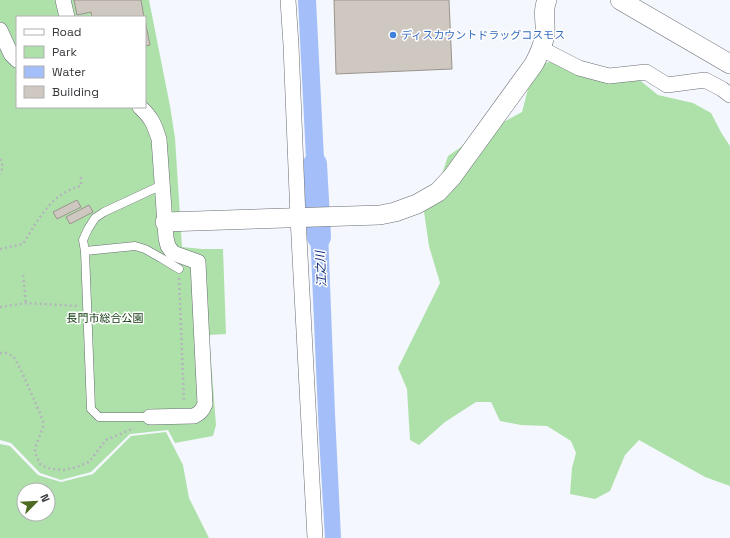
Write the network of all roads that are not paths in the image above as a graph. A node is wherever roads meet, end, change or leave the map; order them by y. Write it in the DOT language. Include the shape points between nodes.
graph roads {
  1 [pos="63,0"];
  2 [pos="288,0"];
  3 [pos="547,0"];
  4 [pos="620,0"];
  5 [pos="66,16"];
  6 [pos="0,30"];
  7 [pos="542,49"];
  8 [pos="16,59"];
  9 [pos="730,64"];
  10 [pos="730,95"];
  11 [pos="141,108"];
  12 [pos="162,184"];
  13 [pos="298,218"];
  14 [pos="165,222"];
  15 [pos="85,251"];
  16 [pos="179,269"];
  17 [pos="153,417"];
  18 [pos="315,538"];
  1 -- 5 [label="street"];
  2 -- 13 [label="street"];
  3 -- 7 [label="street"];
  4 -- 9 [label="street"];
  6 -- 8 [label="street"];
  7 -- 10 [label="street" via="579,68 609,76 646,72 667,85 705,80"];
  7 -- 13 [label="street" via="534,64 452,177 438,192 417,204 380,215"];
  11 -- 12 [label="street" via="154,125 159,139"];
  12 -- 14 [label="street"];
  12 -- 15 [label="lane" via="95,218 83,240"];
  13 -- 14 [label="street"];
  13 -- 18 [label="street"];
  14 -- 17 [label="street" via="166,238 172,253 198,262 205,404 203,410 194,416"];
  15 -- 16 [label="lane" via="136,246"];
  15 -- 17 [label="lane" via="91,409 99,417"];
}
